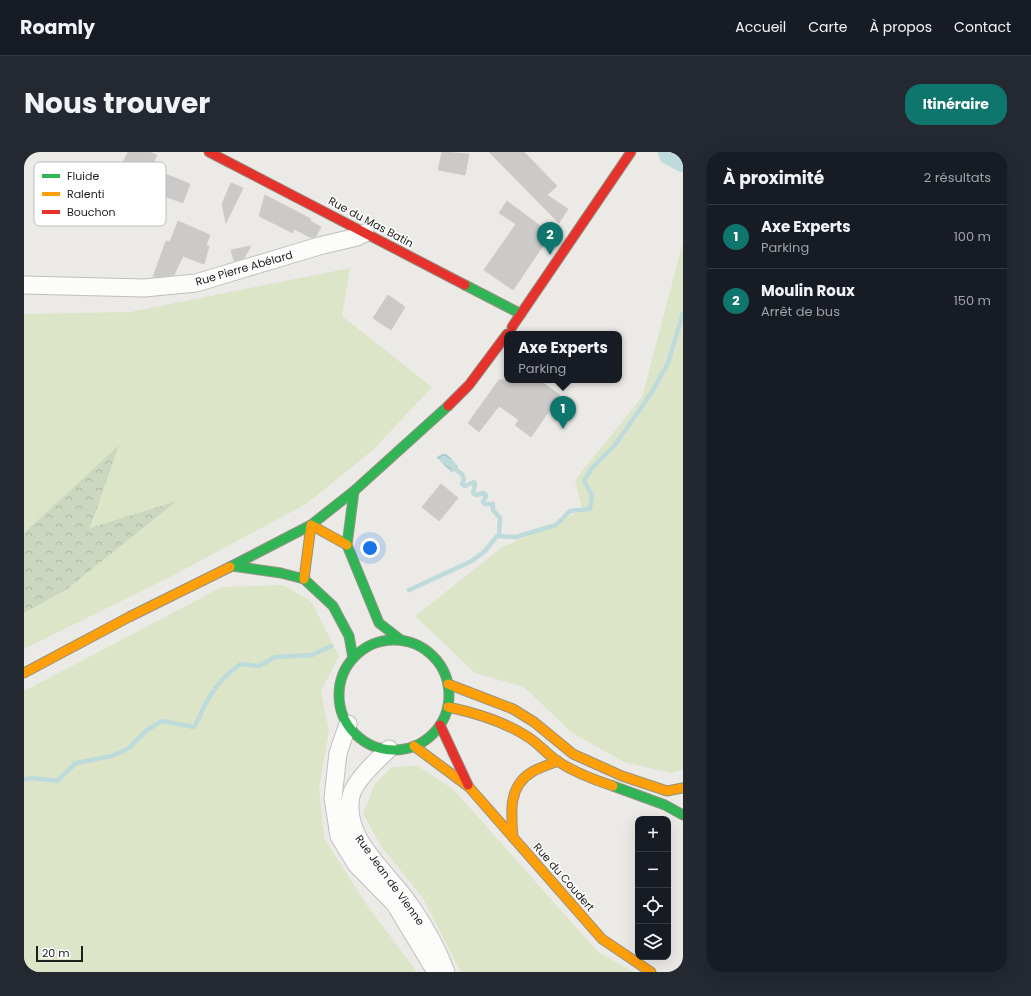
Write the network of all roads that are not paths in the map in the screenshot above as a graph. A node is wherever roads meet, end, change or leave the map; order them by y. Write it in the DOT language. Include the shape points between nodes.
graph roads {
  1 [pos="210,152"];
  2 [pos="631,152"];
  3 [pos="365,233"];
  4 [pos="24,285"];
  5 [pos="521,314"];
  6 [pos="509,331"];
  7 [pos="504,338"];
  8 [pos="354,491"];
  9 [pos="311,524"];
  10 [pos="347,545"];
  11 [pos="232,566"];
  12 [pos="304,579"];
  13 [pos="401,640"];
  14 [pos="353,658"];
  15 [pos="24,673"];
  16 [pos="448,684"];
  17 [pos="448,708"];
  18 [pos="348,724"];
  19 [pos="440,725"];
  20 [pos="414,746"];
  21 [pos="389,749"];
  22 [pos="558,762"];
  23 [pos="469,787"];
  24 [pos="683,788"];
  25 [pos="683,815"];
  26 [pos="513,837"];
  27 [pos="436,972"];
  28 [pos="446,972"];
  29 [pos="651,972"];
  1 -- 3 [label="main road, Rue du Mas Batin"];
  2 -- 5 [label="main road"];
  3 -- 4 [label="street, Rue Pierre Abélard" via="196,283 144,288"];
  3 -- 5 [label="main road, Rue du Mas Batin"];
  5 -- 6 [label="main road"];
  7 -- 8 [label="main road" via="469,385 438,417"];
  8 -- 9 [label="main road"];
  8 -- 10 [label="main road"];
  9 -- 10 [label="main road"];
  9 -- 11 [label="main road"];
  9 -- 12 [label="main road"];
  10 -- 13 [label="main road" via="379,623"];
  11 -- 12 [label="main road"];
  11 -- 15 [label="main road"];
  12 -- 14 [label="main road" via="333,606 349,636"];
  13 -- 14 [label="main road" via="383,640 366,647"];
  13 -- 16 [label="main road" via="417,644 432,654 442,667"];
  14 -- 18 [label="main road" via="343,673 340,690 341,708"];
  16 -- 17 [label="main road"];
  16 -- 24 [label="main road" via="513,709 534,722 573,754 622,776 667,791"];
  17 -- 19 [label="main road"];
  17 -- 22 [label="main road" via="479,714 502,723 528,737"];
  18 -- 21 [label="main road" via="359,737 373,745"];
  18 -- 27 [label="street" via="338,753 332,798 339,836 356,864 395,904"];
  19 -- 20 [label="main road" via="429,738"];
  19 -- 23 [label="main road, Rue du Coudert"];
  20 -- 21 [label="main road"];
  20 -- 23 [label="main road, Rue du Coudert"];
  21 -- 28 [label="street, Rue Jean de Vienne" via="367,771 351,795 350,814 355,833 410,904 438,949"];
  22 -- 25 [label="main road" via="586,777 666,805"];
  22 -- 26 [label="main road" via="530,772 515,788 510,809"];
  23 -- 26 [label="main road, Rue du Coudert"];
  26 -- 29 [label="main road, Rue du Coudert" via="602,939"];
}
